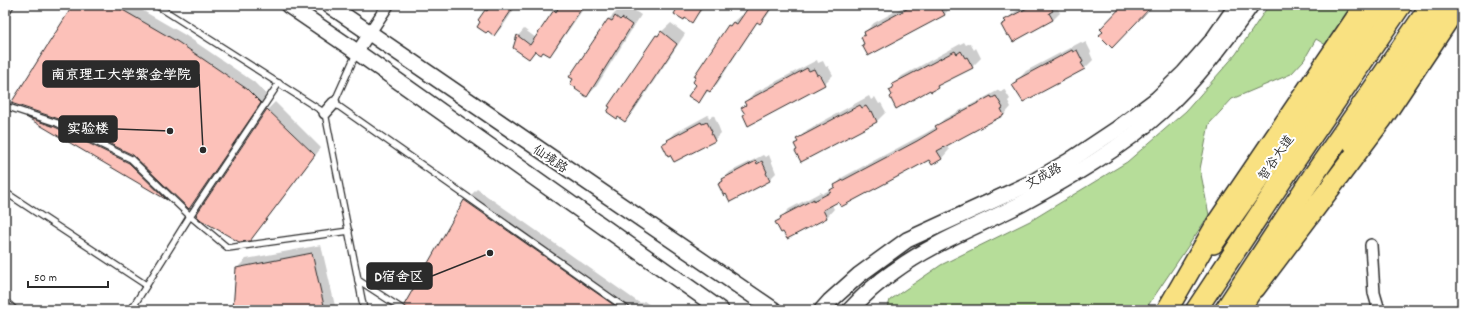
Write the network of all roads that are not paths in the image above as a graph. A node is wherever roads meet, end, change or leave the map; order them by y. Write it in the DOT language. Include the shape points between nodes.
graph roads {
  1 [pos="11,5"];
  2 [pos="156,5"];
  3 [pos="288,5"];
  4 [pos="329,5"];
  5 [pos="388,5"];
  6 [pos="1237,5"];
  7 [pos="1251,5"];
  8 [pos="1365,5"];
  9 [pos="1382,5"];
  10 [pos="1401,5"];
  11 [pos="1432,5"];
  12 [pos="1446,5"];
  13 [pos="1458,5"];
  14 [pos="5,14"];
  15 [pos="370,33"];
  16 [pos="357,52"];
  17 [pos="279,83"];
  18 [pos="334,103"];
  19 [pos="5,106"];
  20 [pos="325,113"];
  21 [pos="5,192"];
  22 [pos="190,216"];
  23 [pos="349,231"];
  24 [pos="1372,245"];
  25 [pos="358,280"];
  26 [pos="146,285"];
  27 [pos="1255,288"];
  28 [pos="5,301"];
  29 [pos="15,310"];
  30 [pos="131,310"];
  31 [pos="364,310"];
  32 [pos="404,310"];
  33 [pos="628,310"];
  34 [pos="721,310"];
  35 [pos="774,310"];
  36 [pos="822,310"];
  37 [pos="850,310"];
  38 [pos="1168,310"];
  39 [pos="1196,310"];
  40 [pos="1225,310"];
  41 [pos="1241,310"];
  42 [pos="1379,310"];
  1 -- 14 [label="lane"];
  2 -- 17 [label="lane"];
  3 -- 16 [label="main road, 仙境路"];
  4 -- 15 [label="main road, 仙境路"];
  5 -- 15 [label="street"];
  6 -- 36 [label="main road, 文成路" via="1212,41 1184,73 1117,129 1030,183 907,240 859,275"];
  7 -- 37 [label="main road, 文成路" via="1221,48 1162,112 1073,174 1021,204 925,251 893,272"];
  8 -- 38 [label="highway" via="1219,220"];
  9 -- 38 [label="main road, 智谷大道"];
  10 -- 39 [label="highway, 智谷大道"];
  11 -- 40 [label="highway" via="1313,176"];
  12 -- 27 [label="main road"];
  13 -- 27 [label="highway" via="1382,119"];
  15 -- 16 [label="street"];
  15 -- 35 [label="main road, 仙境路"];
  16 -- 18 [label="lane"];
  16 -- 34 [label="main road, 仙境路"];
  17 -- 20 [label="lane"];
  17 -- 22 [label="lane"];
  18 -- 20 [label="street"];
  18 -- 33 [label="lane"];
  19 -- 22 [label="lane" via="57,124 131,159"];
  20 -- 23 [label="lane"];
  21 -- 26 [label="lane"];
  22 -- 23 [label="lane" via="228,248"];
  22 -- 26 [label="lane"];
  23 -- 25 [label="lane"];
  24 -- 42 [label="street" via="1374,293"];
  25 -- 31 [label="lane"];
  25 -- 32 [label="lane"];
  26 -- 30 [label="lane"];
  27 -- 41 [label="main road"];
  28 -- 29 [label="lane"];
}
